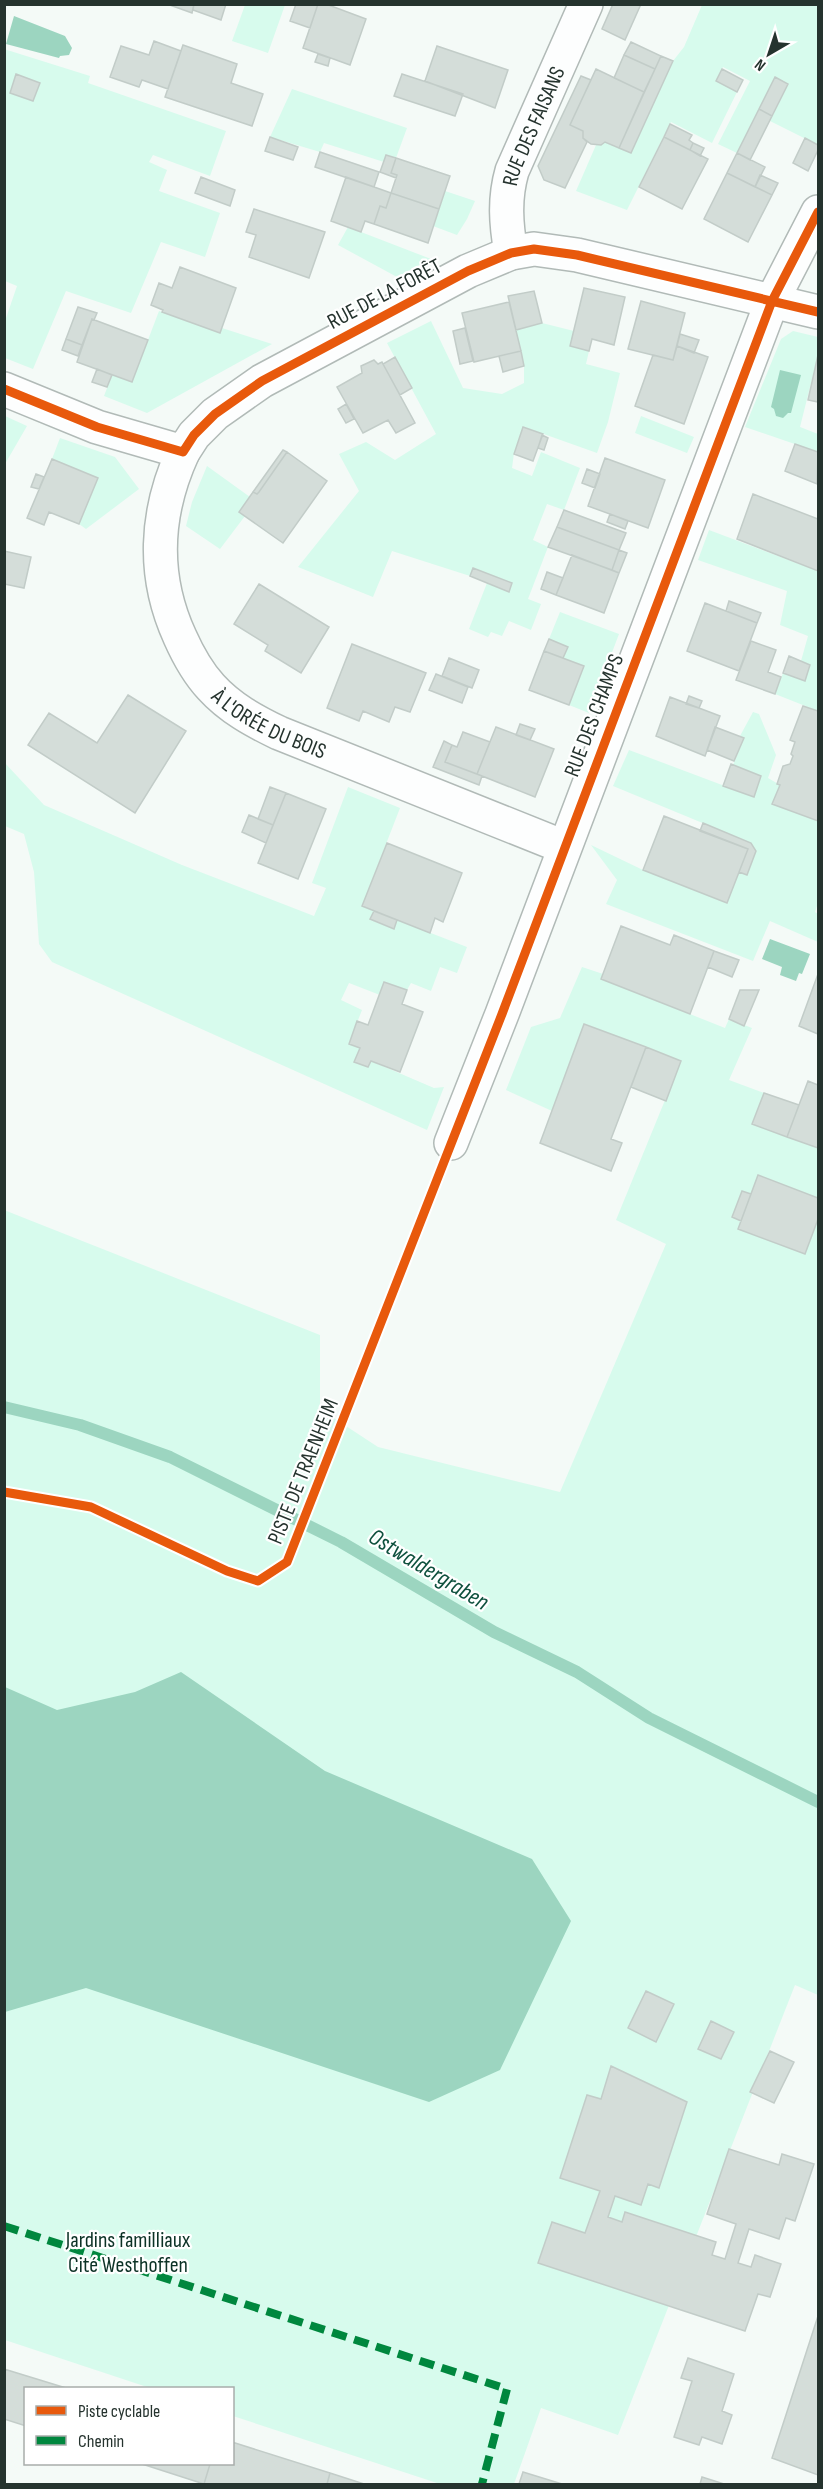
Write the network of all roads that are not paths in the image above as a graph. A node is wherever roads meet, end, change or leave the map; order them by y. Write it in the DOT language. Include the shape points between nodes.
graph roads {
  1 [pos="586,4"];
  2 [pos="819,212"];
  3 [pos="511,253"];
  4 [pos="772,301"];
  5 [pos="819,312"];
  6 [pos="4,389"];
  7 [pos="183,452"];
  8 [pos="564,847"];
  9 [pos="451,1143"];
  1 -- 3 [label="street, RUE DES FAISANS" via="512,171 506,217"];
  2 -- 4 [label="street, RUE DES CHAMPS"];
  3 -- 4 [label="street, RUE DE LA FORÊT" via="534,249 569,254"];
  3 -- 7 [label="street, RUE DE LA FORÊT" via="468,271 262,381 215,414"];
  4 -- 5 [label="street, RUE DE LA FORÊT"];
  4 -- 8 [label="street, RUE DES CHAMPS"];
  6 -- 7 [label="street" via="97,427"];
  7 -- 8 [label="street, À L'ORÉE DU BOIS" via="167,493 160,530 161,578 180,638 211,687 243,714 279,733"];
  8 -- 9 [label="street, RUE DES CHAMPS"];
}
